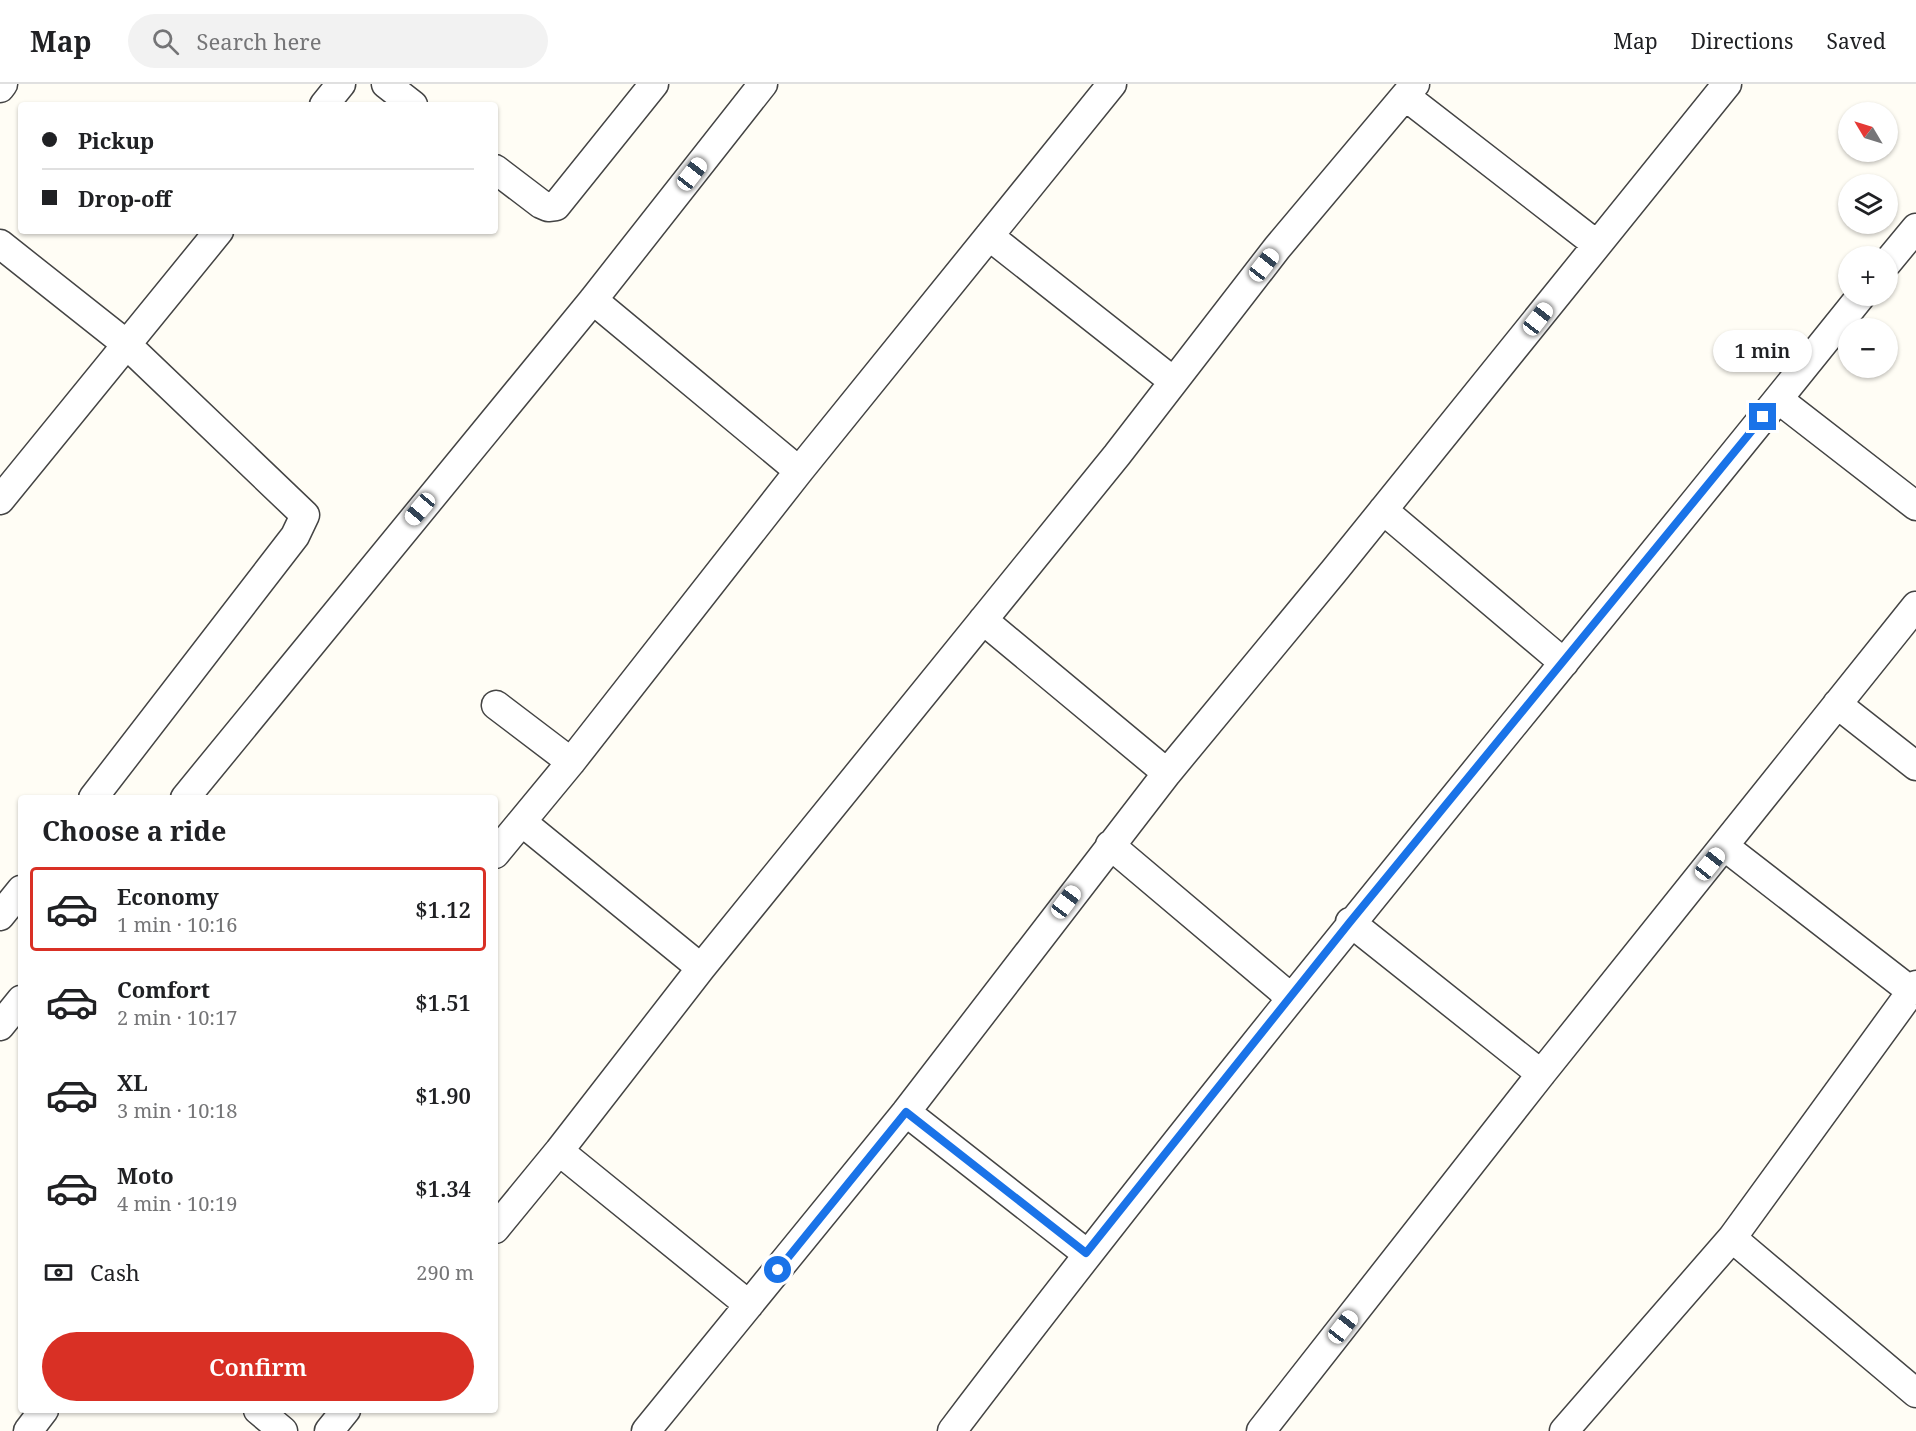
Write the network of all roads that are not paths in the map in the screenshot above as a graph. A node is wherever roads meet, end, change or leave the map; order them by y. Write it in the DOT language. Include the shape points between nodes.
graph roads {
  1 [pos="3,84"];
  2 [pos="341,84"];
  3 [pos="386,84"];
  4 [pos="654,84"];
  5 [pos="763,84"];
  6 [pos="1112,84"];
  7 [pos="1727,84"];
  8 [pos="0,88"];
  9 [pos="1410,90"];
  10 [pos="326,102"];
  11 [pos="408,102"];
  12 [pos="498,171"];
  13 [pos="1916,228"];
  14 [pos="217,234"];
  15 [pos="989,236"];
  16 [pos="0,244"];
  17 [pos="1596,244"];
  18 [pos="1898,250"];
  19 [pos="593,300"];
  20 [pos="1853,306"];
  21 [pos="125,344"];
  22 [pos="1173,381"];
  23 [pos="1778,399"];
  24 [pos="799,471"];
  25 [pos="0,500"];
  26 [pos="1916,506"];
  27 [pos="1383,510"];
  28 [pos="1916,606"];
  29 [pos="983,620"];
  30 [pos="1564,663"];
  31 [pos="1837,704"];
  32 [pos="496,705"];
  33 [pos="571,762"];
  34 [pos="1916,766"];
  35 [pos="1167,773"];
  36 [pos="95,795"];
  37 [pos="187,795"];
  38 [pos="522,822"];
  39 [pos="1110,845"];
  40 [pos="1724,846"];
  41 [pos="498,850"];
  42 [pos="18,894"];
  43 [pos="0,916"];
  44 [pos="1350,922"];
  45 [pos="701,968"];
  46 [pos="1913,988"];
  47 [pos="1290,997"];
  48 [pos="18,1004"];
  49 [pos="0,1026"];
  50 [pos="1540,1074"];
  51 [pos="906,1112"];
  52 [pos="559,1151"];
  53 [pos="498,1225"];
  54 [pos="1732,1238"];
  55 [pos="1086,1253"];
  56 [pos="749,1305"];
  57 [pos="1916,1393"];
  58 [pos="42,1413"];
  59 [pos="262,1413"];
  60 [pos="344,1413"];
  61 [pos="1275,1426"];
  62 [pos="28,1431"];
  63 [pos="283,1431"];
  64 [pos="329,1431"];
  65 [pos="646,1431"];
  66 [pos="952,1431"];
  67 [pos="1564,1431"];
  1 -- 8 [label="street"];
  2 -- 10 [label="street"];
  3 -- 11 [label="street"];
  4 -- 12 [label="street" via="556,206 541,204"];
  5 -- 19 [label="street"];
  6 -- 15 [label="street"];
  7 -- 17 [label="street"];
  9 -- 17 [label="street"];
  9 -- 22 [label="street" via="1277,248"];
  13 -- 18 [label="street"];
  14 -- 21 [label="street"];
  15 -- 22 [label="street"];
  15 -- 24 [label="street"];
  16 -- 21 [label="street"];
  17 -- 27 [label="street"];
  19 -- 24 [label="street"];
  19 -- 37 [label="street"];
  20 -- 23 [label="street"];
  21 -- 25 [label="street"];
  21 -- 36 [label="street" via="304,515 295,536"];
  22 -- 29 [label="street"];
  23 -- 26 [label="street"];
  23 -- 30 [label="street"];
  24 -- 33 [label="street"];
  27 -- 30 [label="street"];
  27 -- 35 [label="street"];
  28 -- 31 [label="street"];
  29 -- 35 [label="street"];
  29 -- 45 [label="street"];
  30 -- 44 [label="street"];
  31 -- 34 [label="street"];
  31 -- 40 [label="street"];
  32 -- 33 [label="street"];
  33 -- 38 [label="street"];
  35 -- 39 [label="street"];
  38 -- 41 [label="street"];
  38 -- 45 [label="street"];
  39 -- 47 [label="street"];
  39 -- 51 [label="street"];
  40 -- 46 [label="street"];
  40 -- 50 [label="street"];
  42 -- 43 [label="street"];
  44 -- 47 [label="street"];
  44 -- 50 [label="street"];
  45 -- 52 [label="street"];
  46 -- 54 [label="street"];
  47 -- 55 [label="street"];
  48 -- 49 [label="street"];
  50 -- 61 [label="street"];
  51 -- 55 [label="street"];
  51 -- 56 [label="street"];
  52 -- 53 [label="street"];
  52 -- 56 [label="street"];
  54 -- 57 [label="street"];
  54 -- 67 [label="street"];
  55 -- 66 [label="street"];
  56 -- 65 [label="street"];
  58 -- 62 [label="street"];
  59 -- 63 [label="street"];
  60 -- 64 [label="street"];
}
